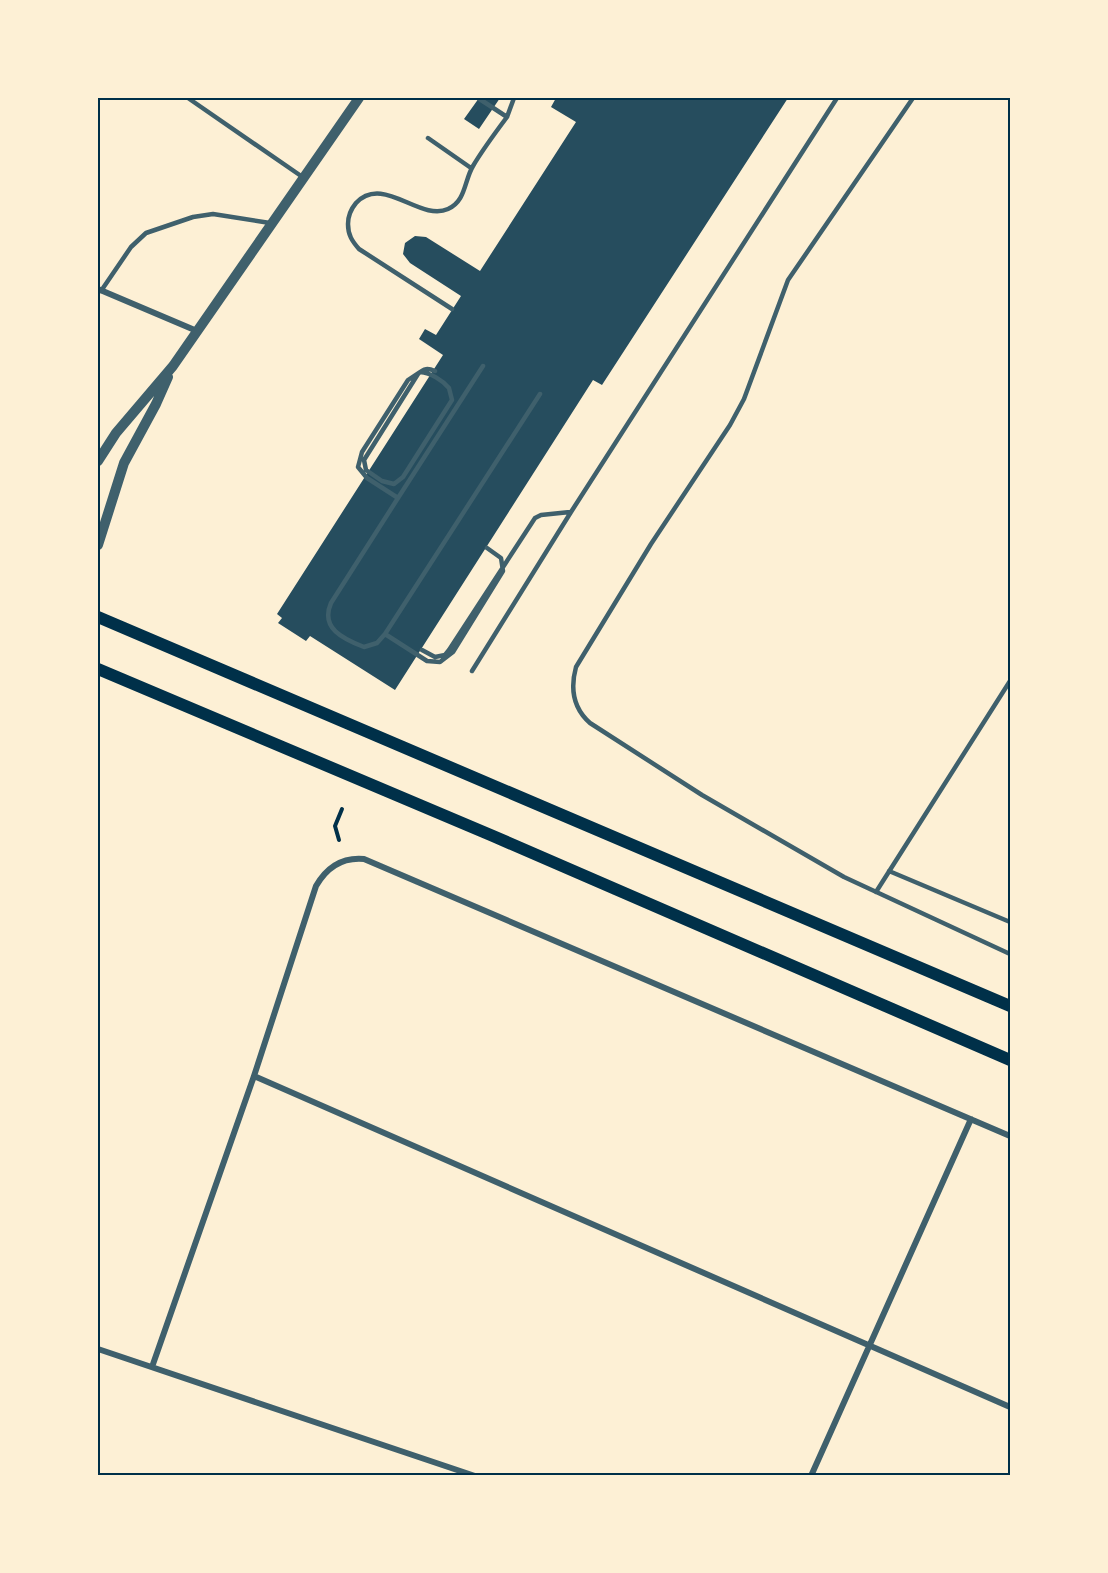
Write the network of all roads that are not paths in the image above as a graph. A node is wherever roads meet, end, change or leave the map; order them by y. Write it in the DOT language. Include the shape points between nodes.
graph roads {
  1 [pos="188,98"];
  2 [pos="359,98"];
  3 [pos="478,98"];
  4 [pos="514,98"];
  5 [pos="837,98"];
  6 [pos="913,98"];
  7 [pos="507,117"];
  8 [pos="428,138"];
  9 [pos="471,168"];
  10 [pos="304,178"];
  11 [pos="271,224"];
  12 [pos="99,290"];
  13 [pos="452,309"];
  14 [pos="197,331"];
  15 [pos="173,366"];
  16 [pos="483,366"];
  17 [pos="540,394"];
  18 [pos="98,461"];
  19 [pos="368,476"];
  20 [pos="398,498"];
  21 [pos="570,512"];
  22 [pos="98,545"];
  23 [pos="487,548"];
  24 [pos="98,617"];
  25 [pos="385,633"];
  26 [pos="420,653"];
  27 [pos="98,669"];
  28 [pos="472,670"];
  29 [pos="1011,681"];
  30 [pos="889,871"];
  31 [pos="876,892"];
  32 [pos="1011,922"];
  33 [pos="1011,954"];
  34 [pos="1011,1006"];
  35 [pos="1011,1060"];
  36 [pos="254,1076"];
  37 [pos="971,1119"];
  38 [pos="1011,1136"];
  39 [pos="868,1346"];
  40 [pos="98,1349"];
  41 [pos="152,1367"];
  42 [pos="1011,1407"];
  43 [pos="475,1476"];
  44 [pos="811,1476"];
  1 -- 10 [label="lane"];
  2 -- 10 [label="street"];
  3 -- 7 [label="lane"];
  4 -- 7 [label="lane"];
  5 -- 21 [label="lane"];
  6 -- 31 [label="lane" via="788,280 744,399 576,667 573,680 573,696 590,723 702,795"];
  7 -- 9 [label="lane"];
  8 -- 9 [label="lane"];
  9 -- 13 [label="lane" via="464,191 447,210 431,210 388,195 373,194 359,200 349,219 349,234 359,249"];
  10 -- 11 [label="street"];
  11 -- 12 [label="lane" via="213,214 146,233"];
  11 -- 14 [label="street"];
  12 -- 14 [label="street"];
  14 -- 15 [label="street"];
  15 -- 18 [label="street" via="116,433"];
  15 -- 22 [label="street" via="124,463"];
  16 -- 20 [label="lane"];
  17 -- 25 [label="lane"];
  19 -- 19 [label="lane" via="388,483 403,477 452,400 450,388 429,369 414,380 366,454"];
  19 -- 20 [label="lane"];
  20 -- 25 [label="lane" via="327,612 331,627 357,645 371,647"];
  21 -- 26 [label="lane" via="535,518 445,655"];
  21 -- 28 [label="lane"];
  23 -- 26 [label="lane" via="501,558 503,571 453,652 440,662 427,661"];
  24 -- 34 [label="main road"];
  25 -- 26 [label="lane"];
  27 -- 35 [label="main road"];
  29 -- 30 [label="lane"];
  30 -- 31 [label="lane"];
  30 -- 32 [label="lane"];
  31 -- 33 [label="lane"];
  36 -- 37 [label="street" via="316,886 328,869 364,858"];
  36 -- 39 [label="street"];
  36 -- 41 [label="street"];
  37 -- 38 [label="street"];
  37 -- 39 [label="street"];
  39 -- 42 [label="street"];
  39 -- 44 [label="street"];
  40 -- 41 [label="street"];
  41 -- 43 [label="street"];
}
